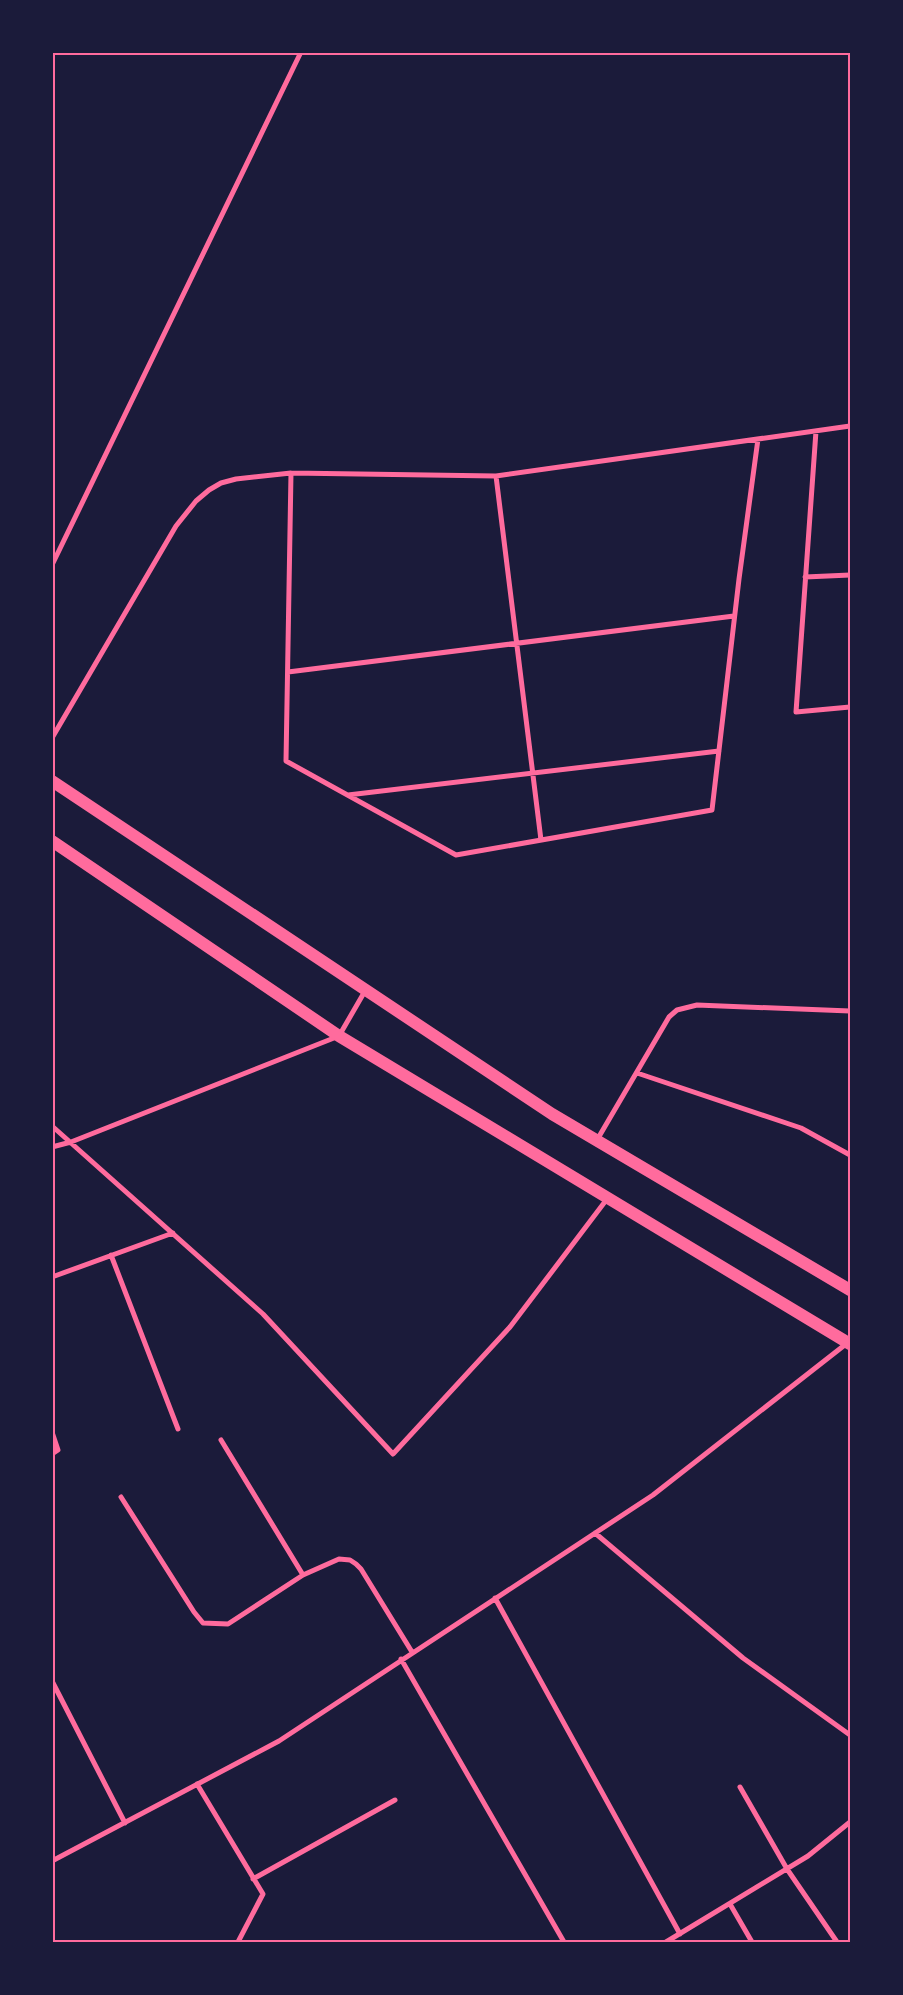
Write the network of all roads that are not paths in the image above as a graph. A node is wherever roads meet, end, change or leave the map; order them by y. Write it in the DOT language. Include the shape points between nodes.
graph roads {
  1 [pos="301,52"];
  2 [pos="850,426"];
  3 [pos="816,431"];
  4 [pos="758,439"];
  5 [pos="291,474"];
  6 [pos="496,476"];
  7 [pos="52,564"];
  8 [pos="850,575"];
  9 [pos="805,577"];
  10 [pos="734,616"];
  11 [pos="517,644"];
  12 [pos="288,672"];
  13 [pos="850,707"];
  14 [pos="52,738"];
  15 [pos="719,752"];
  16 [pos="533,774"];
  17 [pos="52,781"];
  18 [pos="347,795"];
  19 [pos="541,840"];
  20 [pos="52,841"];
  21 [pos="365,990"];
  22 [pos="850,1011"];
  23 [pos="339,1036"];
  24 [pos="637,1073"];
  25 [pos="52,1126"];
  26 [pos="597,1140"];
  27 [pos="71,1142"];
  28 [pos="52,1147"];
  29 [pos="850,1155"];
  30 [pos="607,1199"];
  31 [pos="173,1233"];
  32 [pos="111,1255"];
  33 [pos="52,1277"];
  34 [pos="850,1290"];
  35 [pos="850,1343"];
  36 [pos="178,1429"];
  37 [pos="52,1432"];
  38 [pos="221,1440"];
  39 [pos="52,1454"];
  40 [pos="120,1497"];
  41 [pos="595,1533"];
  42 [pos="303,1575"];
  43 [pos="495,1598"];
  44 [pos="412,1652"];
  45 [pos="401,1659"];
  46 [pos="52,1681"];
  47 [pos="850,1734"];
  48 [pos="197,1784"];
  49 [pos="740,1787"];
  50 [pos="395,1800"];
  51 [pos="850,1822"];
  52 [pos="125,1823"];
  53 [pos="52,1861"];
  54 [pos="788,1869"];
  55 [pos="253,1879"];
  56 [pos="730,1904"];
  57 [pos="680,1934"];
  58 [pos="238,1942"];
  59 [pos="564,1942"];
  60 [pos="666,1942"];
  61 [pos="752,1942"];
  62 [pos="837,1942"];
  1 -- 7 [label="street"];
  2 -- 3 [label="street"];
  3 -- 4 [label="street"];
  3 -- 9 [label="street"];
  4 -- 6 [label="street"];
  4 -- 10 [label="street"];
  5 -- 6 [label="street"];
  5 -- 12 [label="street"];
  5 -- 14 [label="street" via="221,483 196,501 176,526"];
  6 -- 11 [label="street"];
  8 -- 9 [label="street"];
  9 -- 13 [label="street" via="796,712"];
  10 -- 11 [label="street"];
  10 -- 15 [label="street"];
  11 -- 12 [label="street"];
  11 -- 16 [label="street"];
  12 -- 18 [label="street" via="286,761"];
  15 -- 16 [label="street"];
  15 -- 19 [label="street" via="712,810"];
  16 -- 18 [label="street"];
  16 -- 19 [label="street"];
  17 -- 21 [label="main road"];
  18 -- 19 [label="street" via="456,855"];
  20 -- 23 [label="main road"];
  21 -- 23 [label="street"];
  21 -- 26 [label="main road" via="552,1114"];
  22 -- 24 [label="street" via="686,1007 669,1017"];
  23 -- 27 [label="street"];
  23 -- 30 [label="main road"];
  24 -- 26 [label="street"];
  24 -- 29 [label="street" via="801,1128"];
  25 -- 27 [label="street"];
  26 -- 34 [label="main road"];
  27 -- 28 [label="street"];
  27 -- 31 [label="street"];
  30 -- 31 [label="street" via="510,1327 392,1454 262,1314"];
  30 -- 35 [label="main road"];
  31 -- 32 [label="street"];
  32 -- 33 [label="street"];
  32 -- 36 [label="street"];
  35 -- 41 [label="street" via="653,1495"];
  37 -- 39 [label="street" via="58,1450"];
  38 -- 42 [label="street"];
  40 -- 42 [label="street" via="203,1623 228,1624"];
  41 -- 43 [label="street"];
  41 -- 47 [label="street" via="742,1658"];
  42 -- 44 [label="street" via="340,1559 356,1564"];
  43 -- 44 [label="street"];
  43 -- 57 [label="street"];
  44 -- 45 [label="street"];
  45 -- 48 [label="street" via="279,1741"];
  45 -- 59 [label="street"];
  46 -- 52 [label="street"];
  48 -- 52 [label="street"];
  48 -- 55 [label="street"];
  49 -- 54 [label="street"];
  50 -- 55 [label="street"];
  51 -- 54 [label="street"];
  52 -- 53 [label="street"];
  54 -- 56 [label="street"];
  54 -- 62 [label="street"];
  55 -- 58 [label="street" via="263,1894"];
  56 -- 57 [label="street"];
  56 -- 61 [label="street"];
  57 -- 60 [label="street"];
}
